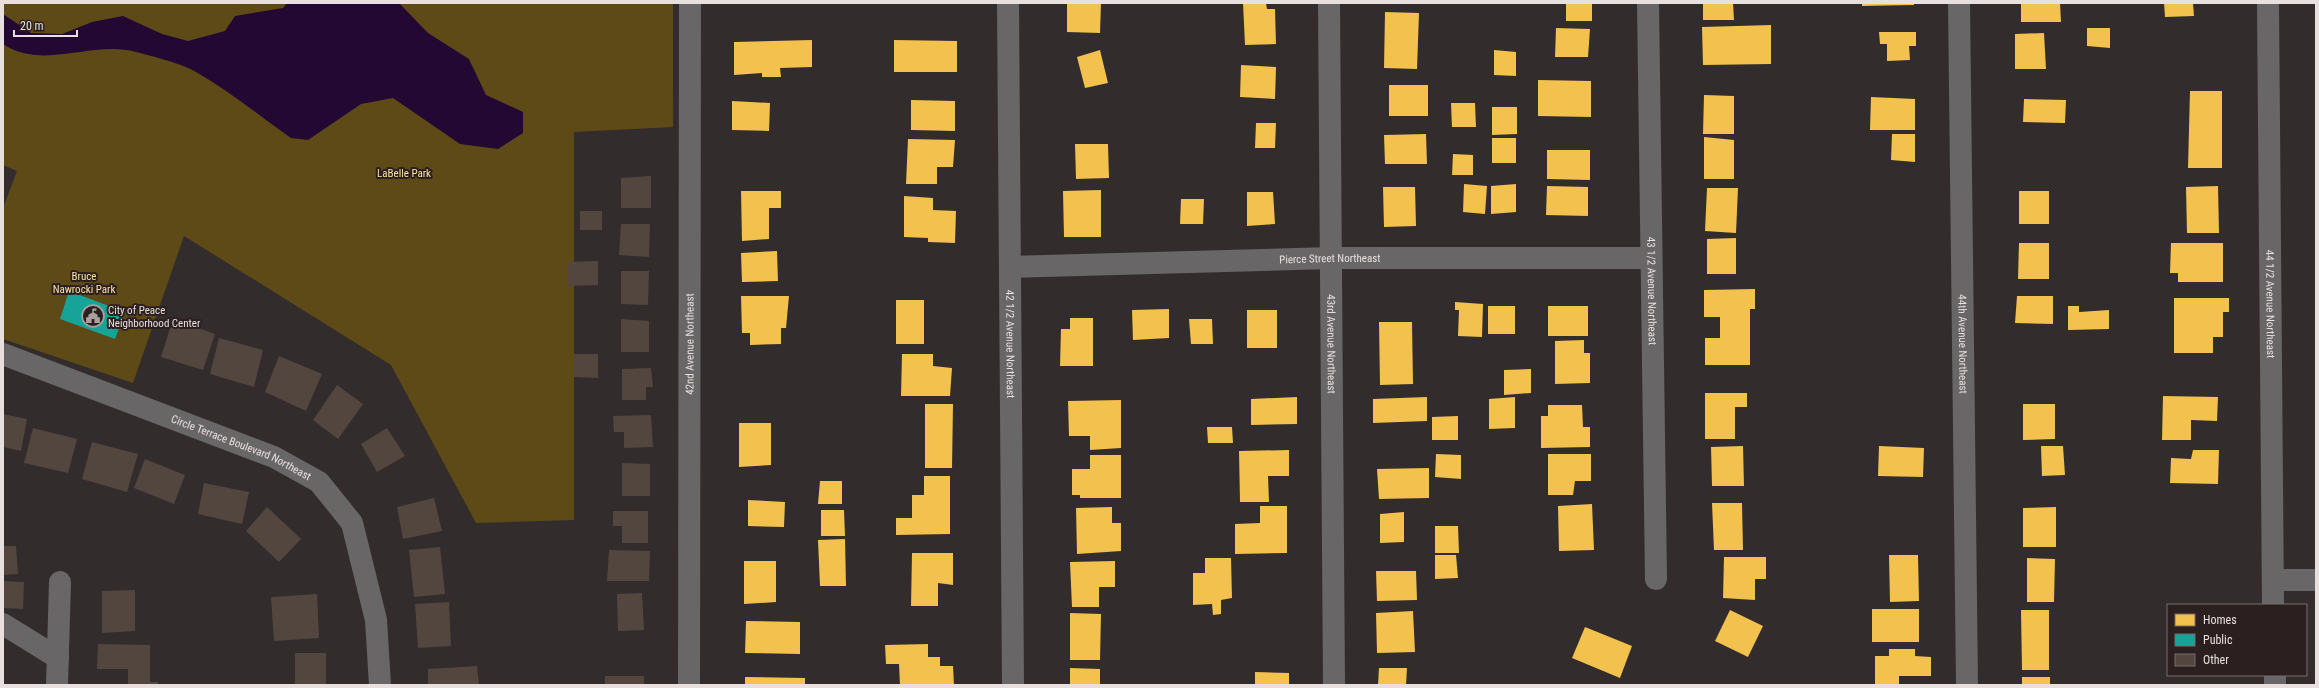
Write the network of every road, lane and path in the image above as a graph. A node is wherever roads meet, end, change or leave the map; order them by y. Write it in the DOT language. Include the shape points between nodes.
graph roads {
  1 [pos="690,3"];
  2 [pos="1008,3"];
  3 [pos="1329,3"];
  4 [pos="1648,3"];
  5 [pos="1959,3"];
  6 [pos="2268,3"];
  7 [pos="1331,258"];
  8 [pos="1650,258"];
  9 [pos="1010,267"];
  10 [pos="3,354"];
  11 [pos="1656,579"];
  12 [pos="2273,580"];
  13 [pos="2316,580"];
  14 [pos="60,582"];
  15 [pos="2273,604"];
  16 [pos="3,624"];
  17 [pos="58,658"];
  18 [pos="58,685"];
  19 [pos="380,685"];
  20 [pos="689,685"];
  21 [pos="1013,685"];
  22 [pos="1334,685"];
  23 [pos="1967,685"];
  1 -- 20 [label="street, 42nd Avenue Northeast"];
  2 -- 9 [label="street, 42 1/2 Avenue Northeast"];
  3 -- 7 [label="street, 43rd Avenue Northeast"];
  4 -- 8 [label="street, 43 1/2 Avenue Northeast"];
  5 -- 23 [label="street, 44th Avenue Northeast"];
  6 -- 12 [label="street, 44 1/2 Avenue Northeast"];
  7 -- 8 [label="street, Pierce Street Northeast"];
  7 -- 9 [label="street, Pierce Street Northeast"];
  7 -- 22 [label="street, 43rd Avenue Northeast"];
  8 -- 11 [label="street, 43 1/2 Avenue Northeast"];
  9 -- 21 [label="street, 42 1/2 Avenue Northeast"];
  10 -- 19 [label="street, Circle Terrace Boulevard Northeast" via="274,456 319,482 352,523 376,620"];
  12 -- 13 [label="street"];
  12 -- 15 [label="street, 44 1/2 Avenue Northeast"];
  14 -- 17 [label="street"];
  16 -- 17 [label="street"];
  17 -- 18 [label="street"];
}
